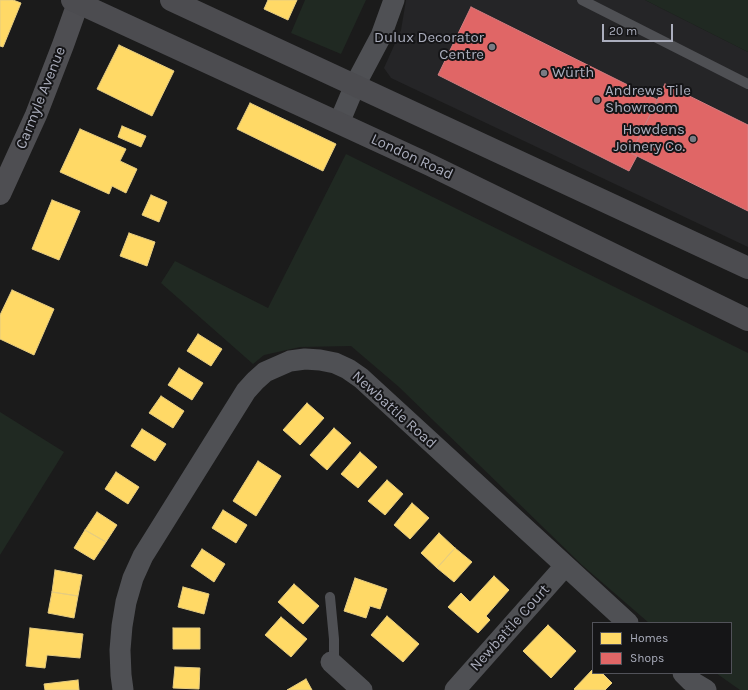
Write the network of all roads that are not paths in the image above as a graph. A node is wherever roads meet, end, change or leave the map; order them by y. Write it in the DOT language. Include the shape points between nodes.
graph roads {
  1 [pos="171,0"];
  2 [pos="394,0"];
  3 [pos="582,0"];
  4 [pos="76,1"];
  5 [pos="748,84"];
  6 [pos="354,85"];
  7 [pos="339,123"];
  8 [pos="0,194"];
  9 [pos="748,268"];
  10 [pos="748,320"];
  11 [pos="565,566"];
  12 [pos="330,597"];
  13 [pos="627,622"];
  14 [pos="331,662"];
  15 [pos="684,674"];
  16 [pos="123,690"];
  17 [pos="362,690"];
  18 [pos="455,690"];
  19 [pos="706,690"];
  1 -- 6 [label="main road"];
  2 -- 6 [label="street" via="381,36"];
  3 -- 5 [label="lane"];
  4 -- 7 [label="main road, London Road"];
  4 -- 8 [label="main road, Carmyle Avenue" via="36,115"];
  6 -- 7 [label="street"];
  6 -- 9 [label="main road"];
  7 -- 10 [label="main road, London Road"];
  11 -- 13 [label="street, Newbattle Road"];
  11 -- 16 [label="street, Newbattle Road" via="361,378 348,369 327,361 290,361 265,372 246,391 143,556 133,578 122,626 120,656"];
  11 -- 18 [label="street, Newbattle Court"];
  12 -- 14 [label="lane" via="334,645 334,658"];
  14 -- 17 [label="street"];
  15 -- 19 [label="street"];
}
